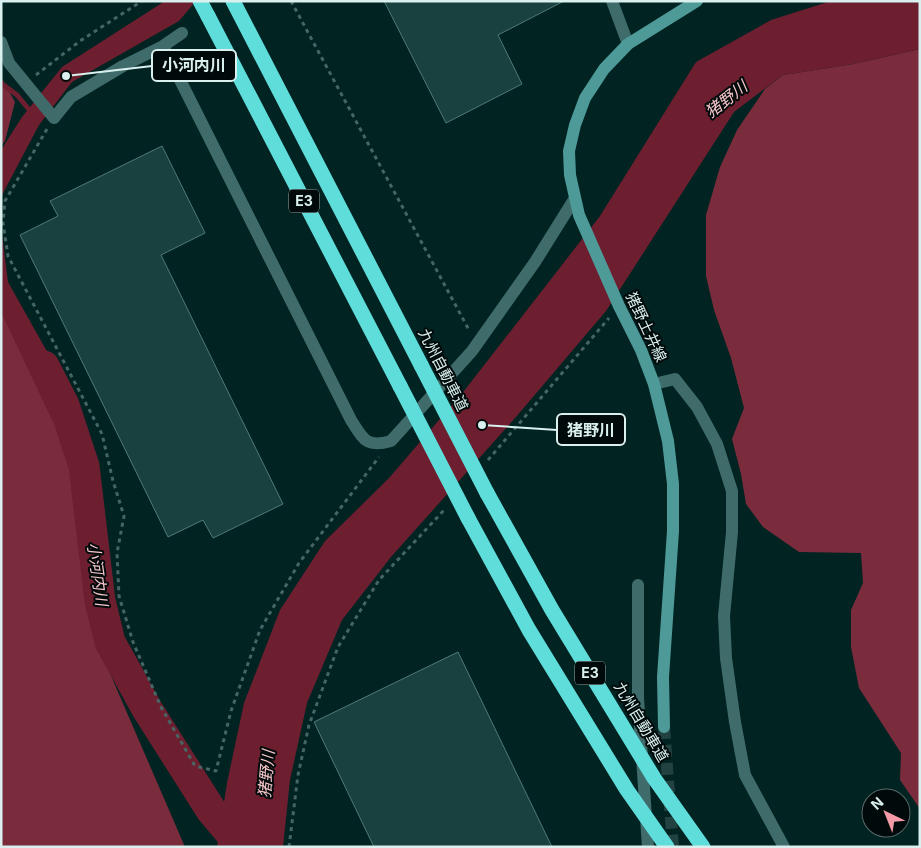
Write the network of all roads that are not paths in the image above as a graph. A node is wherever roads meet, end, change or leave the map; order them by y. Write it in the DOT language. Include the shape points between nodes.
graph roads {
  1 [pos="200,1"];
  2 [pos="233,1"];
  3 [pos="612,1"];
  4 [pos="697,1"];
  5 [pos="182,33"];
  6 [pos="1,42"];
  7 [pos="628,44"];
  8 [pos="163,46"];
  9 [pos="575,198"];
  10 [pos="654,384"];
  11 [pos="638,584"];
  12 [pos="664,727"];
  13 [pos="648,847"];
  14 [pos="667,847"];
  15 [pos="703,847"];
  16 [pos="784,847"];
  1 -- 14 [label="highway, E3, bridge" via="529,630 627,790"];
  2 -- 15 [label="highway, 九州自動車道 / E3, bridge" via="487,493 552,610 654,778"];
  3 -- 7 [label="street"];
  4 -- 7 [label="main road, 猪野土井線"];
  5 -- 8 [label="street"];
  6 -- 8 [label="street" via="9,64 54,118 71,97"];
  7 -- 9 [label="main road, 猪野土井線" via="604,69 585,98 575,125 569,151"];
  8 -- 9 [label="street" via="351,420 364,439 377,445 391,441 458,368 535,262"];
  9 -- 10 [label="main road, 猪野土井線" via="579,215"];
  10 -- 12 [label="main road, 猪野土井線" via="668,441 673,484 663,677"];
  10 -- 16 [label="street" via="675,379 697,407 717,444 732,490 732,532 724,616 735,722 746,775"];
  11 -- 13 [label="street" via="638,698"];
}
